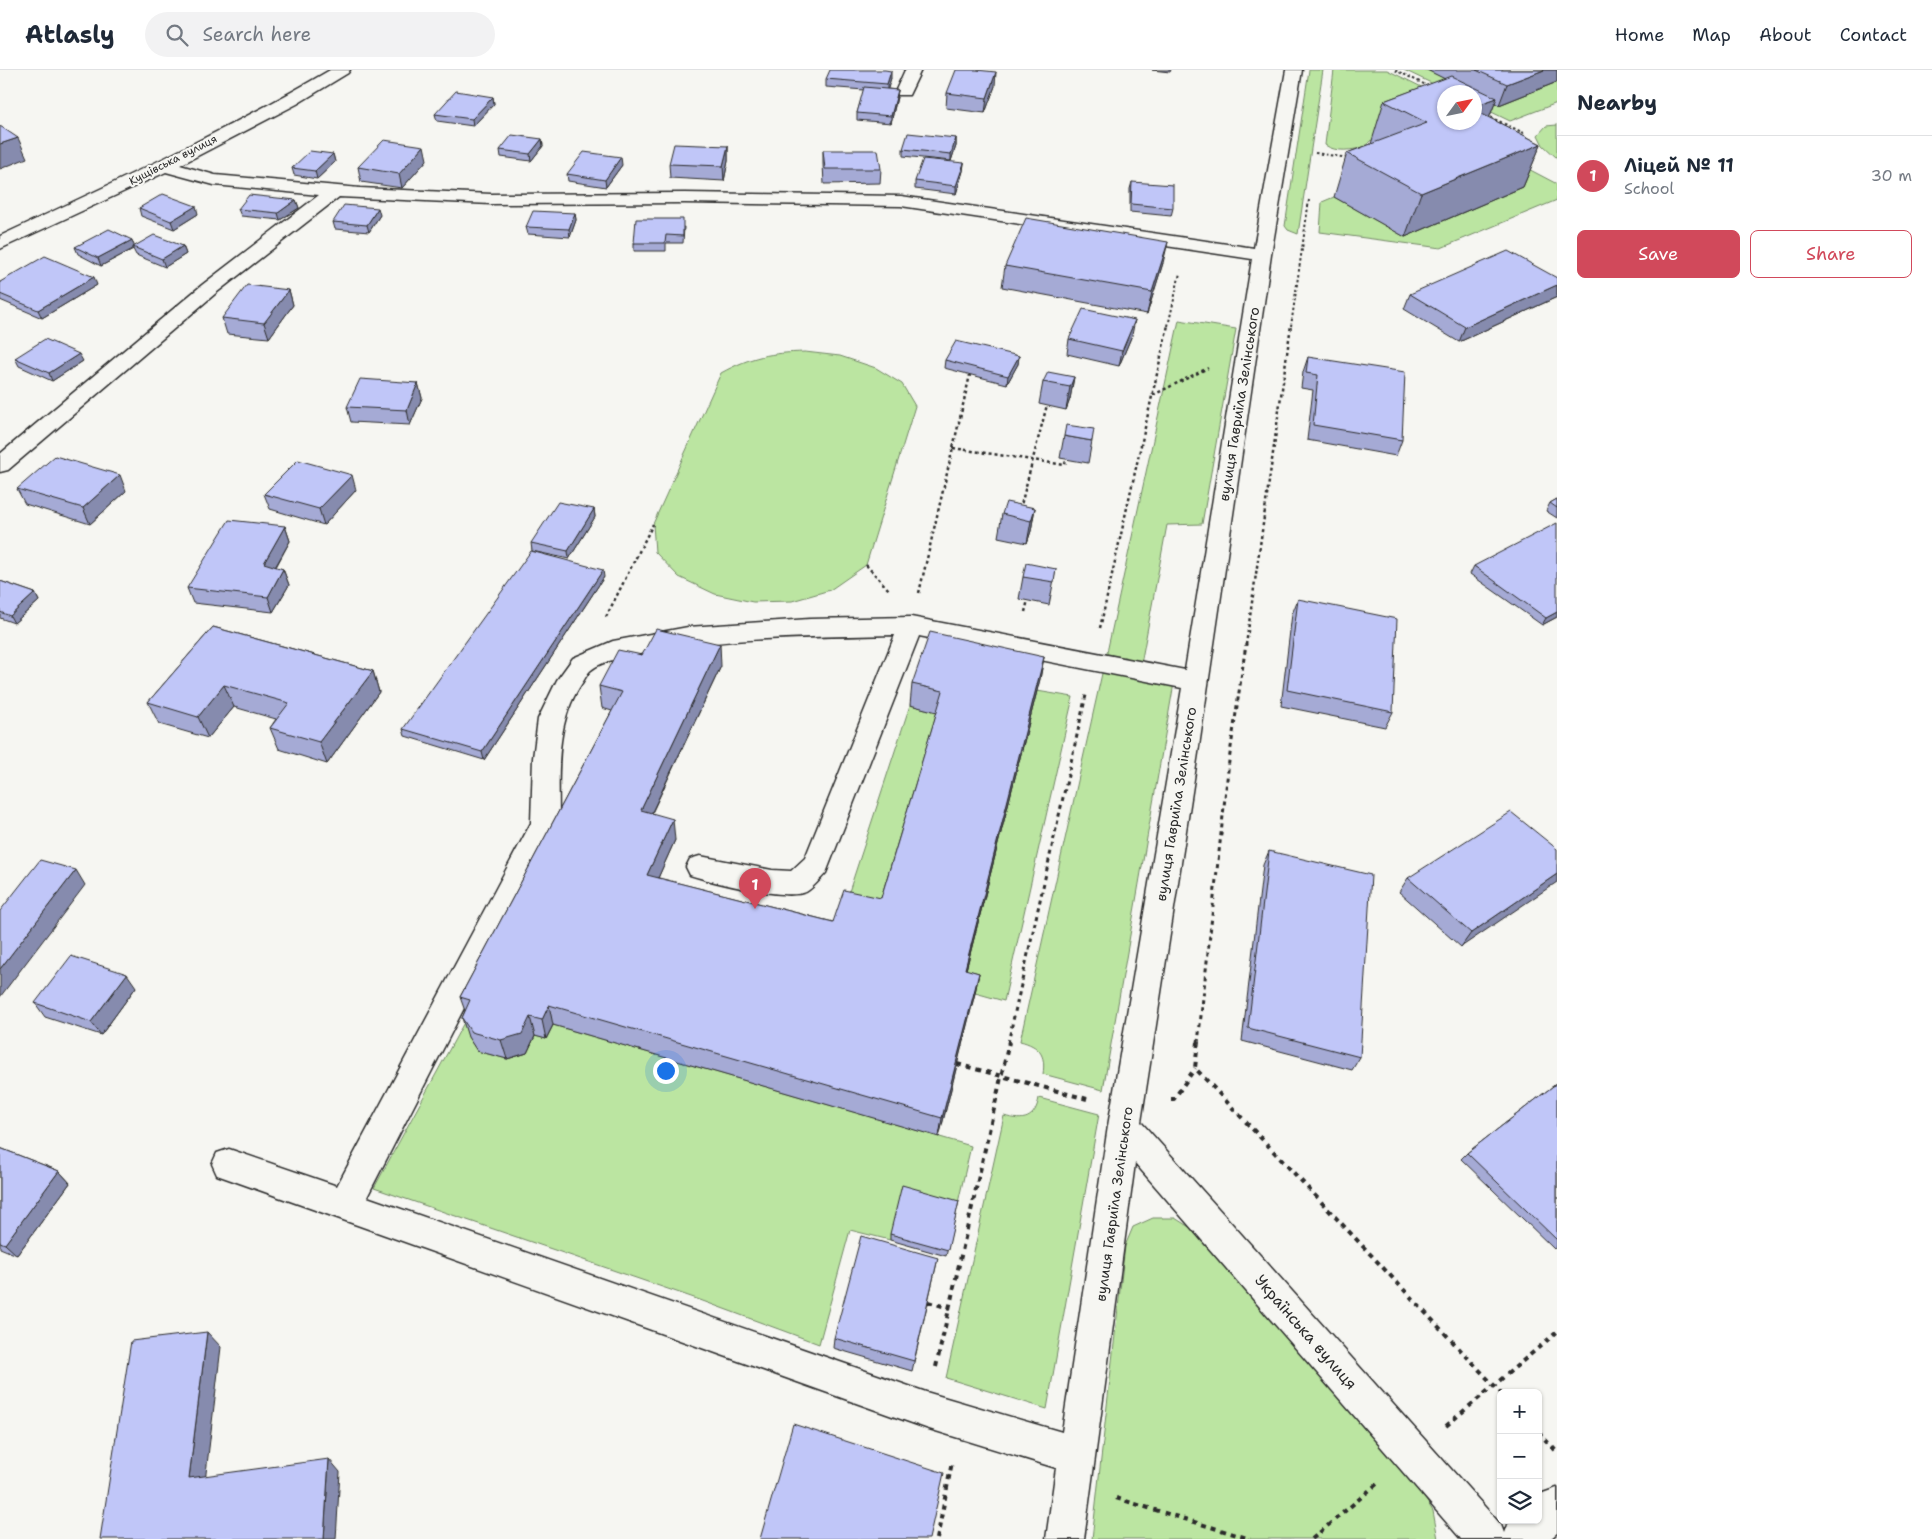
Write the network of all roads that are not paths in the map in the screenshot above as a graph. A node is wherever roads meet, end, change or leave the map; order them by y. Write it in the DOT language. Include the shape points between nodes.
graph roads {
  1 [pos="342,70"];
  2 [pos="913,70"];
  3 [pos="1294,70"];
  4 [pos="903,92"];
  5 [pos="165,166"];
  6 [pos="335,191"];
  7 [pos="0,243"];
  8 [pos="1262,255"];
  9 [pos="0,465"];
  10 [pos="911,626"];
  11 [pos="1196,681"];
  12 [pos="700,867"];
  13 [pos="1126,1118"];
  14 [pos="229,1164"];
  15 [pos="345,1205"];
  16 [pos="1077,1455"];
  17 [pos="1557,1507"];
  18 [pos="1065,1539"];
  19 [pos="1487,1539"];
  20 [pos="1521,1539"];
  1 -- 5 [label="street, Кущівська вулиця"];
  2 -- 4 [label="street"];
  3 -- 8 [label="street, вулиця Гавриїла Зелінського"];
  5 -- 6 [label="street" via="214,180"];
  5 -- 7 [label="street, Кущівська вулиця"];
  6 -- 8 [label="street" via="491,199 901,201"];
  6 -- 9 [label="street" via="209,289"];
  8 -- 11 [label="street, вулиця Гавриїла Зелінського"];
  10 -- 11 [label="street"];
  10 -- 12 [label="street" via="816,865 797,883 772,882"];
  10 -- 15 [label="street" via="810,628 688,636 613,650 582,664 551,719 546,758 545,823"];
  11 -- 13 [label="street, вулиця Гавриїла Зелінського"];
  13 -- 16 [label="street, вулиця Гавриїла Зелінського"];
  13 -- 19 [label="street, Українська вулиця"];
  14 -- 15 [label="street"];
  15 -- 16 [label="street" via="926,1410"];
  16 -- 18 [label="street, вулиця Гавриїла Зелінського"];
  17 -- 20 [label="street"];
}
